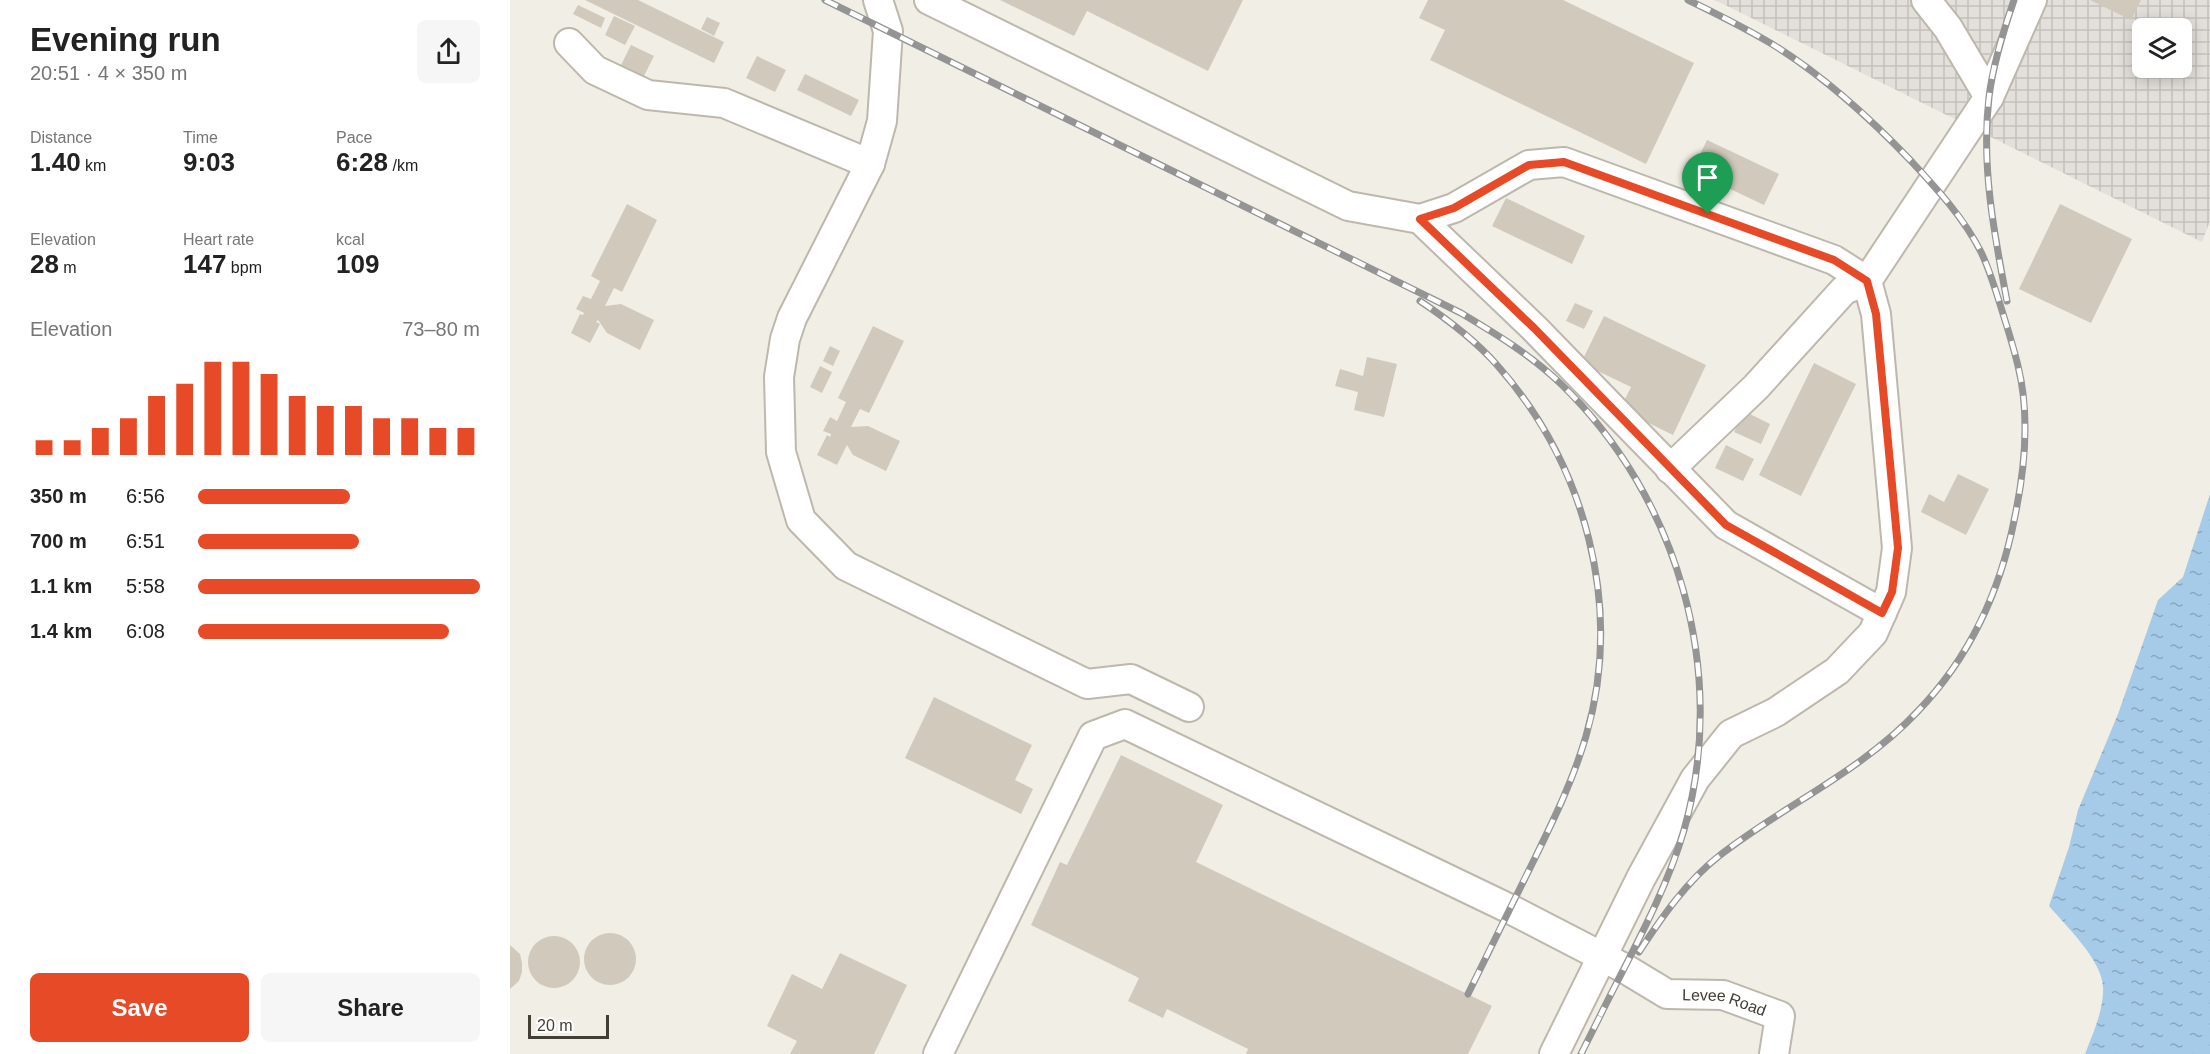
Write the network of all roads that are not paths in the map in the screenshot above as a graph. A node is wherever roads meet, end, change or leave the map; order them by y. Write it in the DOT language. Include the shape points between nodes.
graph roads {
  1 [pos="878,0"];
  2 [pos="929,0"];
  3 [pos="1926,0"];
  4 [pos="2032,0"];
  5 [pos="569,43"];
  6 [pos="1989,97"];
  7 [pos="870,164"];
  8 [pos="1420,219"];
  9 [pos="1867,281"];
  10 [pos="1670,469"];
  11 [pos="1882,613"];
  12 [pos="1189,707"];
  13 [pos="1602,957"];
  14 [pos="938,1054"];
  15 [pos="1554,1054"];
  16 [pos="1774,1054"];
  1 -- 7 [label="lane" via="888,31 887,59 882,121"];
  2 -- 8 [label="lane" via="1348,206"];
  3 -- 6 [label="lane"];
  4 -- 6 [label="lane"];
  5 -- 7 [label="lane" via="595,70 648,95 724,103"];
  6 -- 9 [label="lane"];
  7 -- 12 [label="lane" via="785,339 779,377 781,453 801,520 846,566 1087,684 1131,679"];
  8 -- 9 [label="lane" via="1454,208 1529,165 1564,162 1834,260"];
  8 -- 10 [label="lane" via="1534,328"];
  9 -- 10 [label="lane" via="1844,290 1756,387"];
  9 -- 11 [label="lane" via="1876,314 1898,548 1892,592"];
  10 -- 11 [label="lane" via="1726,525"];
  11 -- 13 [label="lane" via="1873,633 1837,670 1776,712 1731,734 1695,779"];
  13 -- 14 [label="lane" via="1125,724 1093,736"];
  13 -- 15 [label="lane"];
  13 -- 16 [label="lane, Levee Road" via="1667,994 1723,995 1780,1016"];
}
